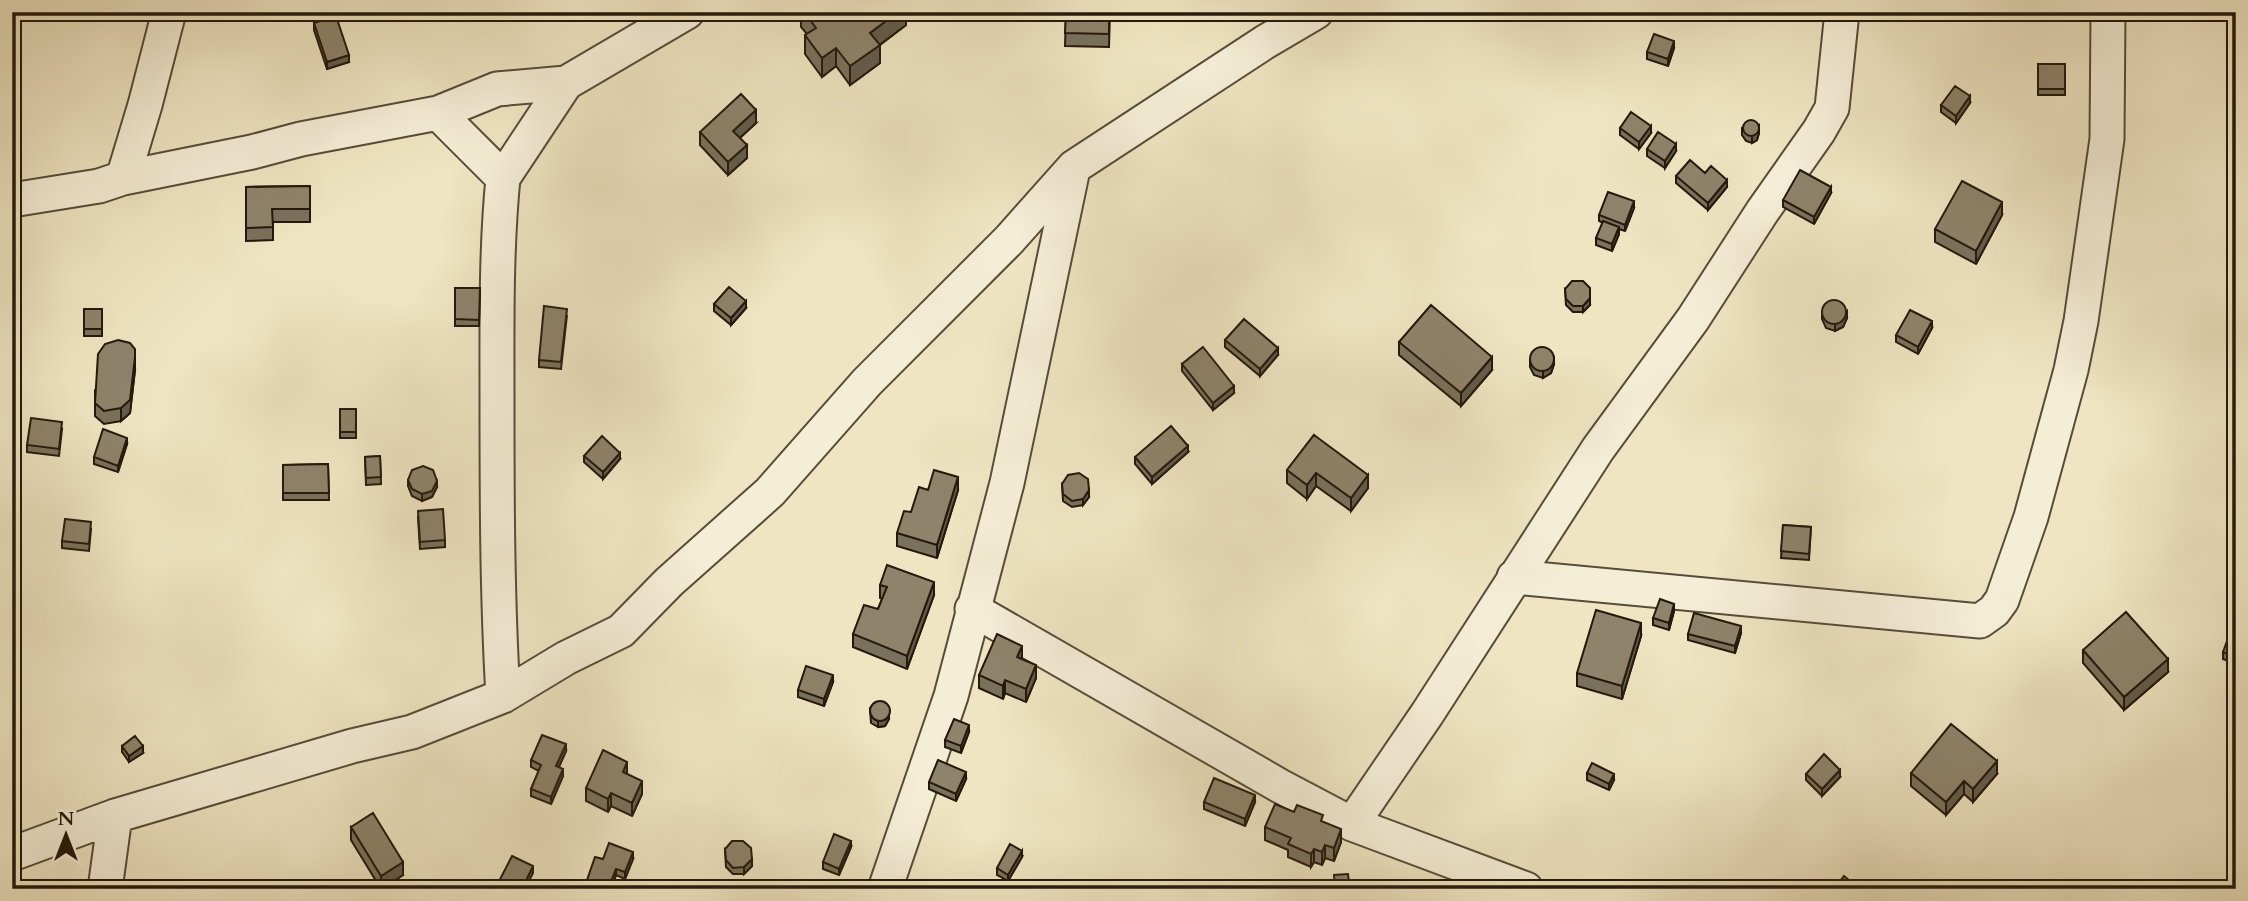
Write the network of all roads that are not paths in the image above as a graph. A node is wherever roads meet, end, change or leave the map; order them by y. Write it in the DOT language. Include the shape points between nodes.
graph roads {
  1 [pos="169,12"];
  2 [pos="687,12"];
  3 [pos="1315,12"];
  4 [pos="1842,12"];
  5 [pos="2108,12"];
  6 [pos="566,83"];
  7 [pos="438,113"];
  8 [pos="1074,167"];
  9 [pos="123,178"];
  10 [pos="503,178"];
  11 [pos="12,200"];
  12 [pos="1514,577"];
  13 [pos="972,609"];
  14 [pos="503,696"];
  15 [pos="115,816"];
  16 [pos="1352,824"];
  17 [pos="12,854"];
  18 [pos="106,889"];
  19 [pos="885,889"];
  20 [pos="1526,889"];
  1 -- 9 [label="street"];
  2 -- 6 [label="street"];
  3 -- 8 [label="street"];
  4 -- 12 [label="street" via="1832,108 1819,131"];
  5 -- 12 [label="street" via="2107,139 2081,321 2031,517 1994,611 1980,621"];
  6 -- 7 [label="street" via="497,89"];
  6 -- 10 [label="street"];
  7 -- 9 [label="street"];
  7 -- 10 [label="street"];
  8 -- 13 [label="street" via="1007,483"];
  8 -- 14 [label="street" via="1009,240 867,382 770,492 621,631"];
  9 -- 11 [label="street"];
  10 -- 14 [label="street" via="498,230 497,602"];
  12 -- 16 [label="street"];
  13 -- 16 [label="street"];
  13 -- 19 [label="street" via="951,696"];
  14 -- 15 [label="street" via="412,732"];
  15 -- 17 [label="street"];
  15 -- 18 [label="street"];
  16 -- 20 [label="street"];
}
